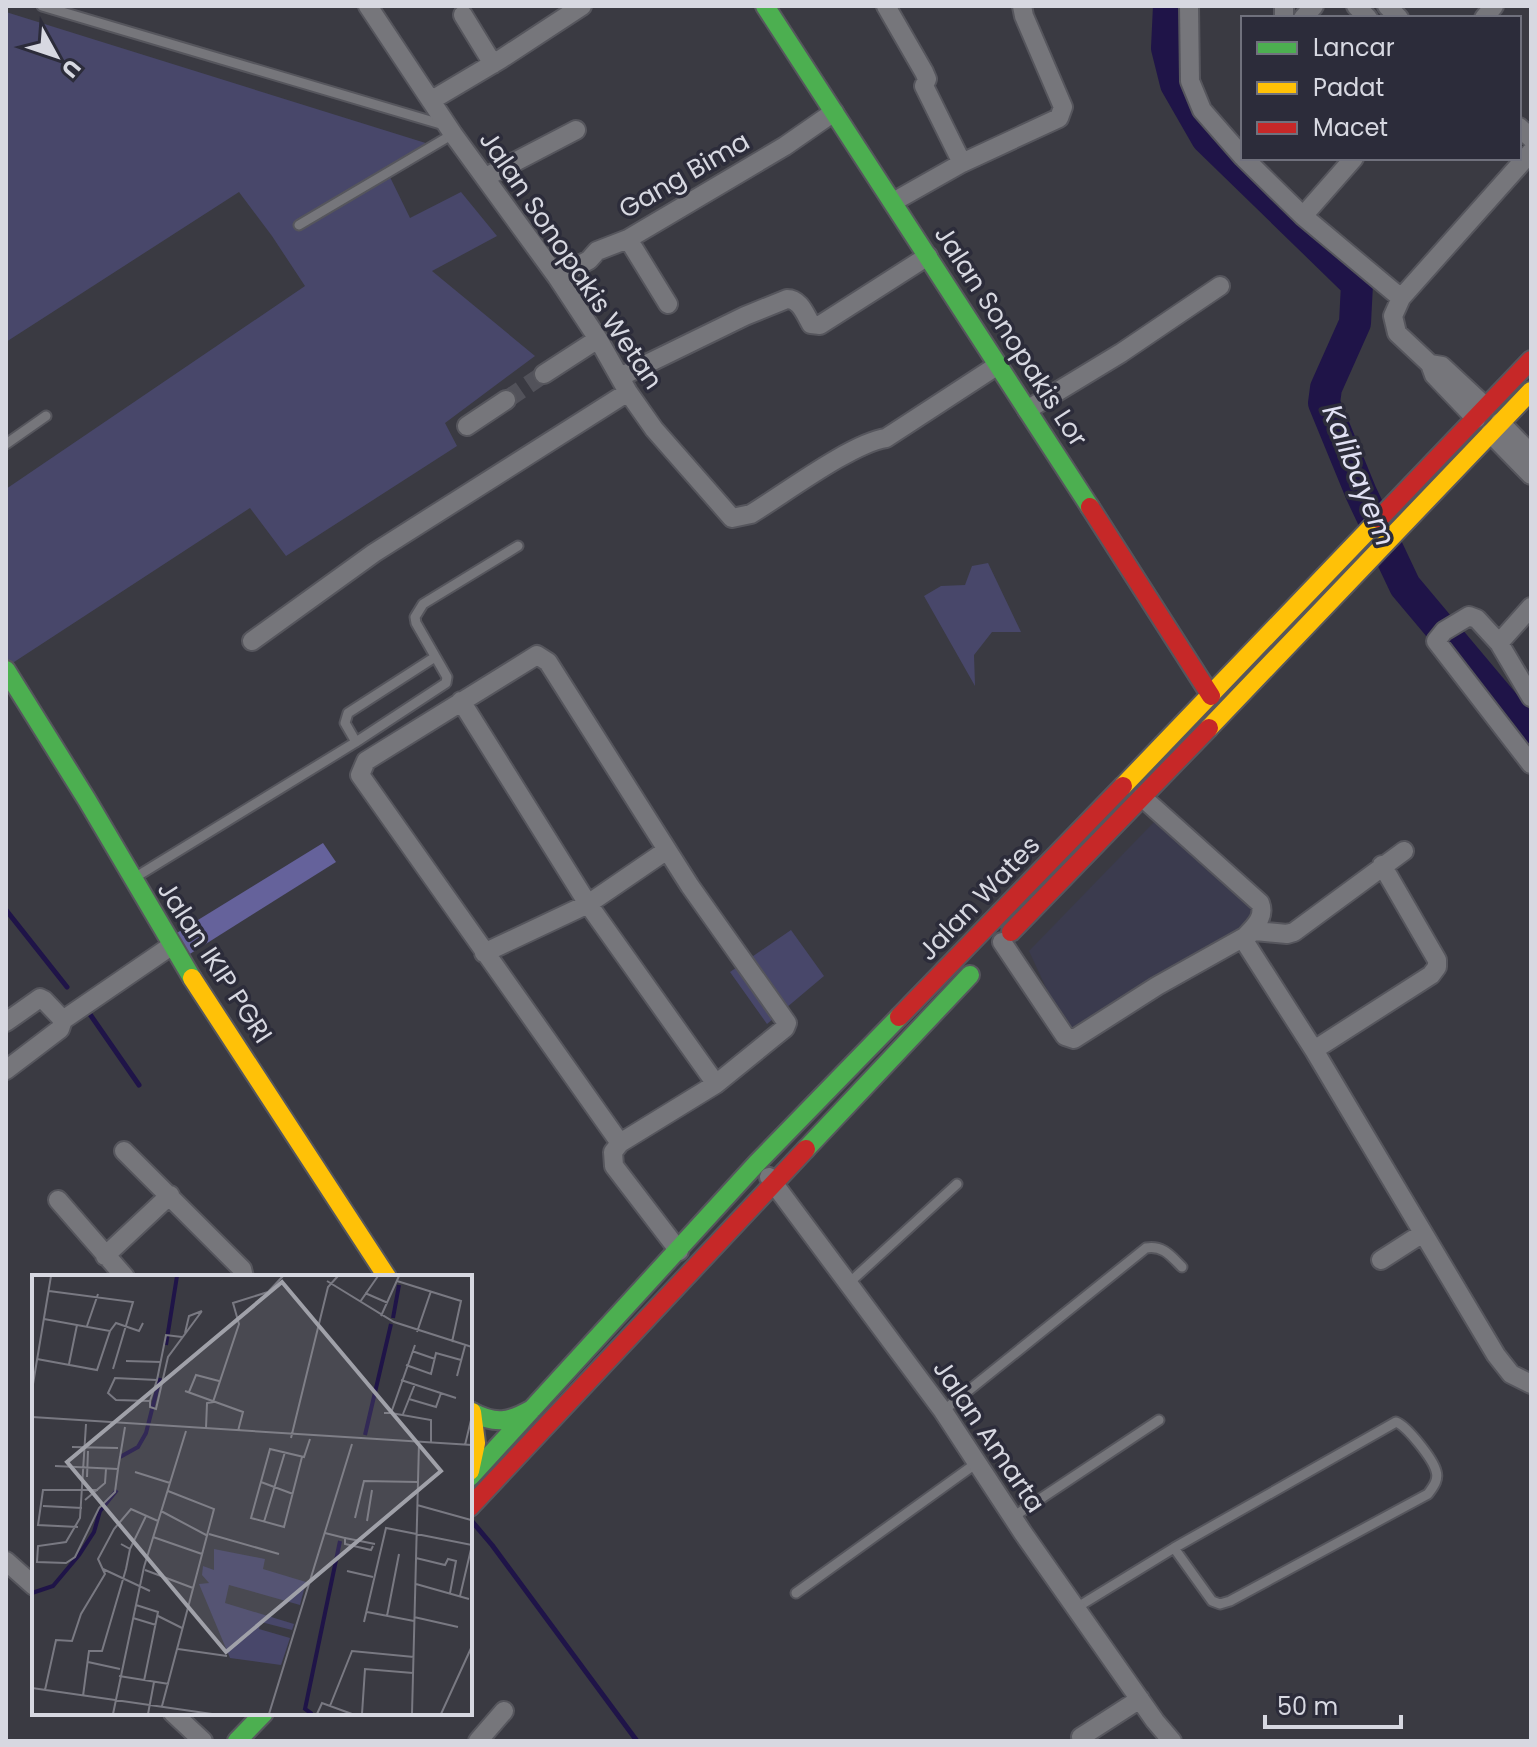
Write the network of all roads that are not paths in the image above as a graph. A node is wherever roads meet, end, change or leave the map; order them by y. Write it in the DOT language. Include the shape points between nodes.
graph roads {
  1 [pos="42,6"];
  2 [pos="368,6"];
  3 [pos="582,6"];
  4 [pos="765,6"];
  5 [pos="886,6"];
  6 [pos="1022,6"];
  7 [pos="1189,6"];
  8 [pos="463,15"];
  9 [pos="493,64"];
  10 [pos="432,100"];
  11 [pos="834,112"];
  12 [pos="450,130"];
  13 [pos="576,130"];
  14 [pos="1241,156"];
  15 [pos="1526,157"];
  16 [pos="1245,160"];
  17 [pos="1350,160"];
  18 [pos="962,163"];
  19 [pos="486,177"];
  20 [pos="893,202"];
  21 [pos="1303,216"];
  22 [pos="299,225"];
  23 [pos="628,239"];
  24 [pos="928,256"];
  25 [pos="557,277"];
  26 [pos="1220,286"];
  27 [pos="1401,298"];
  28 [pos="668,304"];
  29 [pos="598,339"];
  30 [pos="1531,360"];
  31 [pos="998,365"];
  32 [pos="544,374"];
  33 [pos="624,385"];
  34 [pos="1531,391"];
  35 [pos="506,400"];
  36 [pos="1027,410"];
  37 [pos="46,416"];
  38 [pos="1488,420"];
  39 [pos="467,426"];
  40 [pos="6,444"];
  41 [pos="1531,454"];
  42 [pos="1531,475"];
  43 [pos="518,546"];
  44 [pos="1531,607"];
  45 [pos="252,641"];
  46 [pos="1499,643"];
  47 [pos="435,657"];
  48 [pos="6,670"];
  49 [pos="1211,696"];
  50 [pos="1531,697"];
  51 [pos="461,701"];
  52 [pos="356,742"];
  53 [pos="1531,764"];
  54 [pos="1142,797"];
  55 [pos="667,850"];
  56 [pos="1404,851"];
  57 [pos="1382,865"];
  58 [pos="133,882"];
  59 [pos="588,904"];
  60 [pos="1243,939"];
  61 [pos="171,946"];
  62 [pos="484,953"];
  63 [pos="991,953"];
  64 [pos="63,1020"];
  65 [pos="6,1022"];
  66 [pos="1314,1050"];
  67 [pos="6,1070"];
  68 [pos="716,1084"];
  69 [pos="620,1143"];
  70 [pos="124,1151"];
  71 [pos="757,1163"];
  72 [pos="774,1183"];
  73 [pos="957,1184"];
  74 [pos="170,1195"];
  75 [pos="58,1200"];
  76 [pos="1423,1233"];
  77 [pos="679,1251"];
  78 [pos="105,1256"];
  79 [pos="1381,1260"];
  80 [pos="1182,1267"];
  81 [pos="123,1275"];
  82 [pos="244,1275"];
  83 [pos="386,1275"];
  84 [pos="849,1283"];
  85 [pos="1531,1384"];
  86 [pos="532,1409"];
  87 [pos="472,1411"];
  88 [pos="943,1411"];
  89 [pos="472,1412"];
  90 [pos="472,1417"];
  91 [pos="1159,1420"];
  92 [pos="494,1450"];
  93 [pos="978,1462"];
  94 [pos="472,1464"];
  95 [pos="506,1467"];
  96 [pos="472,1472"];
  97 [pos="472,1505"];
  98 [pos="1013,1517"];
  99 [pos="1174,1548"];
  100 [pos="6,1561"];
  101 [pos="32,1584"];
  102 [pos="796,1593"];
  103 [pos="1076,1608"];
  104 [pos="1140,1699"];
  105 [pos="504,1711"];
  106 [pos="175,1715"];
  107 [pos="262,1715"];
  108 [pos="1081,1737"];
  109 [pos="203,1741"];
  110 [pos="237,1741"];
  111 [pos="478,1741"];
  112 [pos="1172,1741"];
  1 -- 12 [label="lane"];
  2 -- 10 [label="street, Jalan Sonopakis Wetan"];
  3 -- 9 [label="street"];
  4 -- 11 [label="main road, Jalan Sonopakis Lor"];
  5 -- 18 [label="street" via="924,72 924,86"];
  6 -- 18 [label="street" via="1063,107 1059,118"];
  7 -- 14 [label="street" via="1190,81 1202,110"];
  8 -- 9 [label="street"];
  9 -- 10 [label="street"];
  10 -- 12 [label="street, Jalan Sonopakis Wetan"];
  11 -- 20 [label="main road, Jalan Sonopakis Lor"];
  11 -- 23 [label="street, Gang Bima"];
  12 -- 19 [label="street, Jalan Sonopakis Wetan"];
  12 -- 22 [label="lane"];
  13 -- 19 [label="street"];
  15 -- 27 [label="street"];
  16 -- 21 [label="street"];
  17 -- 21 [label="street"];
  18 -- 20 [label="street"];
  19 -- 25 [label="street, Jalan Sonopakis Wetan"];
  20 -- 24 [label="main road, Jalan Sonopakis Lor"];
  21 -- 27 [label="street"];
  23 -- 25 [label="street, Gang Bima"];
  23 -- 28 [label="street"];
  24 -- 31 [label="main road, Jalan Sonopakis Lor"];
  24 -- 33 [label="street" via="820,325 811,324 798,303 787,299 745,316"];
  25 -- 29 [label="street, Jalan Sonopakis Wetan"];
  26 -- 36 [label="street"];
  27 -- 38 [label="street" via="1393,316 1397,333 1430,364 1434,375"];
  29 -- 32 [label="street"];
  29 -- 33 [label="street, Jalan Sonopakis Wetan"];
  30 -- 38 [label="main road, Jalan Wates"];
  31 -- 33 [label="street, Jalan Sonopakis Wetan" via="886,438 853,450 738,518 727,515"];
  31 -- 36 [label="main road, Jalan Sonopakis Lor"];
  33 -- 45 [label="street"];
  34 -- 38 [label="main road, Jalan Wates"];
  35 -- 39 [label="street"];
  36 -- 49 [label="main road, Jalan Sonopakis Lor"];
  37 -- 40 [label="lane"];
  38 -- 41 [label="street"];
  38 -- 42 [label="street"];
  38 -- 49 [label="main road, Jalan Wates" via="1397,501"];
  38 -- 54 [label="main road, Jalan Wates" via="1412,517"];
  43 -- 47 [label="lane" via="418,610 416,623"];
  44 -- 46 [label="street"];
  46 -- 50 [label="street"];
  46 -- 53 [label="street" via="1471,616 1436,641"];
  47 -- 52 [label="lane" via="345,716"];
  47 -- 52 [label="lane" via="447,677 445,685"];
  48 -- 58 [label="main road, Jalan IKIP PGRI"];
  49 -- 71 [label="main road, Jalan Wates"];
  51 -- 55 [label="street" via="537,655 544,658"];
  51 -- 59 [label="street"];
  51 -- 62 [label="street" via="366,761 360,775"];
  52 -- 58 [label="lane"];
  54 -- 60 [label="street" via="1260,903 1259,920"];
  54 -- 63 [label="main road, Jalan Wates"];
  55 -- 59 [label="street"];
  55 -- 68 [label="street" via="787,1023"];
  56 -- 57 [label="street"];
  57 -- 60 [label="street" via="1294,932 1255,931"];
  57 -- 66 [label="street" via="1437,967"];
  58 -- 61 [label="main road, Jalan IKIP PGRI"];
  59 -- 62 [label="street"];
  59 -- 68 [label="street"];
  60 -- 63 [label="street" via="1071,1040"];
  60 -- 66 [label="street"];
  61 -- 64 [label="street"];
  61 -- 83 [label="main road, Jalan IKIP PGRI"];
  62 -- 69 [label="street"];
  63 -- 72 [label="main road, Jalan Wates"];
  64 -- 65 [label="street" via="40,998"];
  64 -- 67 [label="street" via="60,1029"];
  66 -- 76 [label="street"];
  68 -- 69 [label="street"];
  69 -- 77 [label="street" via="611,1157 614,1166"];
  70 -- 74 [label="street"];
  71 -- 72 [label="street, Jalan Amarta"];
  71 -- 77 [label="main road, Jalan Wates"];
  72 -- 84 [label="street, Jalan Amarta"];
  72 -- 95 [label="main road, Jalan Wates"];
  73 -- 84 [label="lane"];
  74 -- 78 [label="street"];
  74 -- 82 [label="street"];
  75 -- 78 [label="street"];
  76 -- 79 [label="street"];
  76 -- 85 [label="street" via="1496,1355 1511,1374"];
  77 -- 86 [label="main road, Jalan Wates"];
  78 -- 81 [label="street"];
  80 -- 88 [label="lane" via="1156,1246 1146,1248"];
  84 -- 88 [label="street, Jalan Amarta"];
  86 -- 87 [label="main road" via="501,1423"];
  86 -- 92 [label="main road, Jalan Wates"];
  88 -- 93 [label="street, Jalan Amarta"];
  89 -- 92 [label="main road"];
  90 -- 94 [label="main road" via="476,1443"];
  91 -- 98 [label="lane"];
  92 -- 95 [label="main road"];
  92 -- 96 [label="main road, Jalan Wates"];
  93 -- 98 [label="street, Jalan Amarta"];
  93 -- 102 [label="lane"];
  95 -- 97 [label="main road, Jalan Wates"];
  98 -- 103 [label="street, Jalan Amarta"];
  99 -- 99 [label="lane" via="1212,1601 1220,1604 1428,1494 1436,1484 1436,1471 1406,1425 1396,1422"];
  99 -- 103 [label="lane"];
  100 -- 101 [label="street"];
  103 -- 104 [label="street, Jalan Amarta"];
  104 -- 108 [label="street"];
  104 -- 112 [label="street, Jalan Amarta"];
  105 -- 111 [label="street"];
  106 -- 109 [label="street"];
  107 -- 110 [label="main road"];
}
